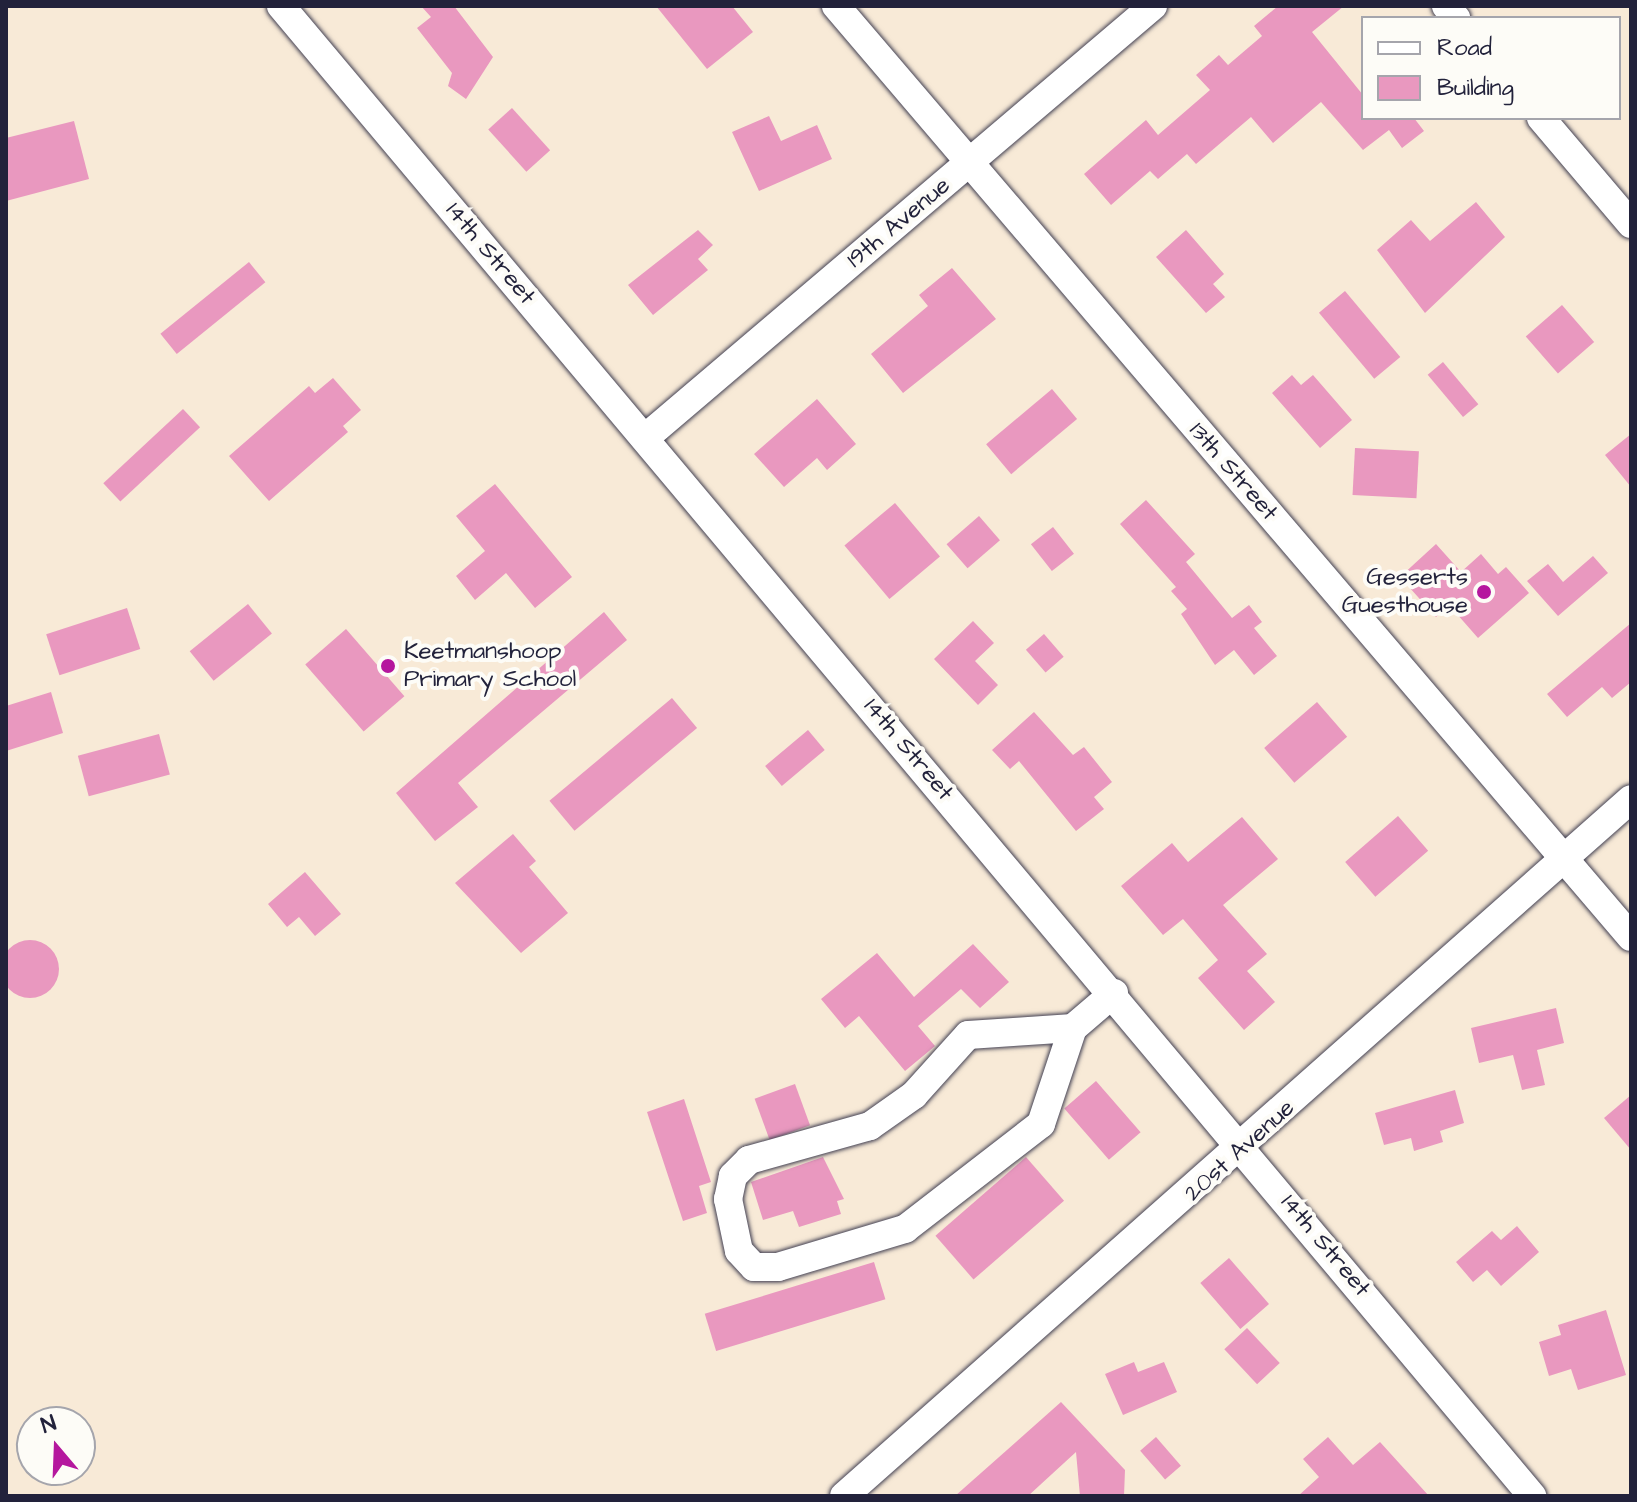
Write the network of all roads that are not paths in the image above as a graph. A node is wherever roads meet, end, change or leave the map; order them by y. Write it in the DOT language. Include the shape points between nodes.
graph roads {
  1 [pos="281,6"];
  2 [pos="836,6"];
  3 [pos="1153,6"];
  4 [pos="1543,120"];
  5 [pos="969,164"];
  6 [pos="1631,224"];
  7 [pos="645,438"];
  8 [pos="1631,799"];
  9 [pos="1563,857"];
  10 [pos="1631,937"];
  11 [pos="1114,993"];
  12 [pos="1073,1028"];
  13 [pos="1244,1148"];
  14 [pos="844,1496"];
  15 [pos="1532,1496"];
  1 -- 7 [label="street, 14th Street"];
  2 -- 5 [label="street, 13th Street"];
  3 -- 5 [label="street, 19th Avenue"];
  4 -- 6 [label="street"];
  5 -- 7 [label="street, 19th Avenue"];
  5 -- 9 [label="street, 13th Street"];
  7 -- 11 [label="street, 14th Street"];
  8 -- 9 [label="street, 20st Avenue"];
  9 -- 10 [label="street, 13th Street"];
  9 -- 13 [label="street, 20st Avenue"];
  11 -- 12 [label="street"];
  11 -- 13 [label="street, 14th Street"];
  12 -- 12 [label="street" via="1041,1124 905,1229 778,1267 754,1267 739,1251 728,1199 733,1176 749,1160 870,1126 914,1095 968,1035"];
  13 -- 14 [label="street, 20st Avenue"];
  13 -- 15 [label="street, 14th Street"];
}
